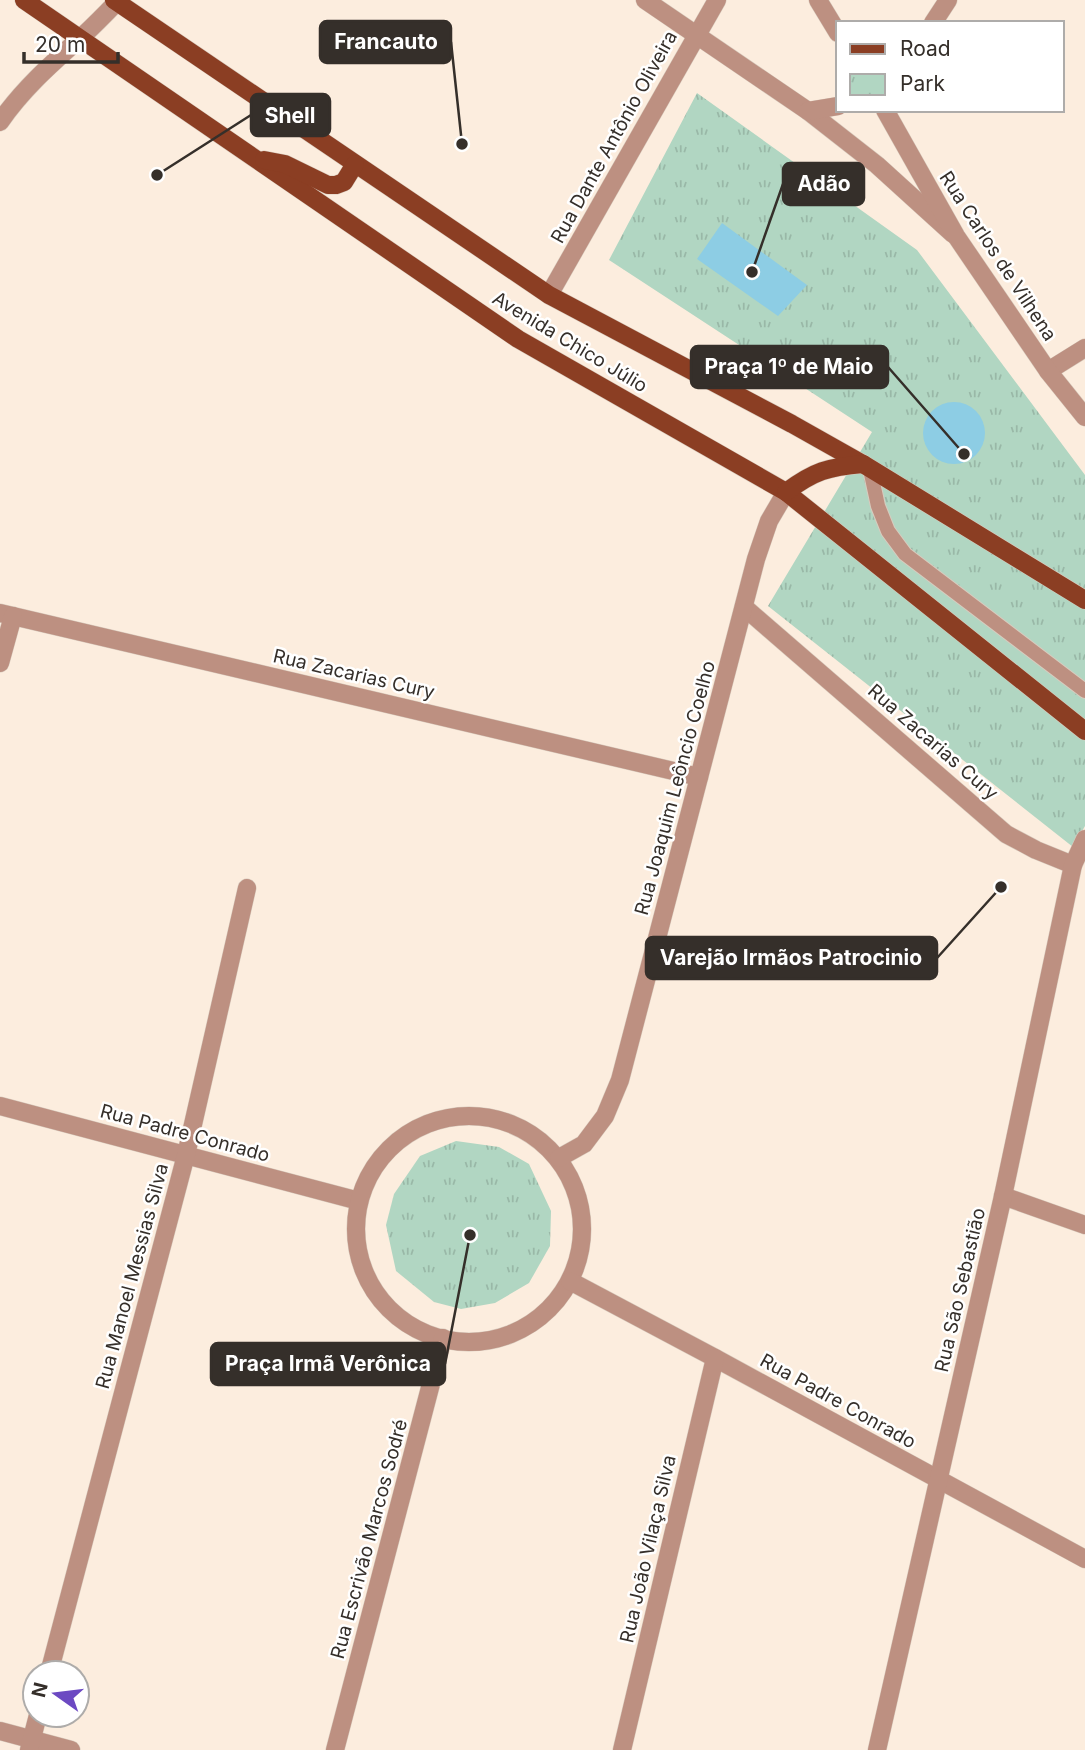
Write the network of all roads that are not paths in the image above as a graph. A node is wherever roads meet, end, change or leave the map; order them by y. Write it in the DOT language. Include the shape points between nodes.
graph roads {
  1 [pos="24,0"];
  2 [pos="645,0"];
  3 [pos="717,0"];
  4 [pos="818,0"];
  5 [pos="948,0"];
  6 [pos="117,1"];
  7 [pos="934,21"];
  8 [pos="836,30"];
  9 [pos="696,34"];
  10 [pos="80,39"];
  11 [pos="836,106"];
  12 [pos="808,111"];
  13 [pos="886,112"];
  14 [pos="0,122"];
  15 [pos="257,159"];
  16 [pos="355,164"];
  17 [pos="956,236"];
  18 [pos="549,295"];
  19 [pos="1085,348"];
  20 [pos="1048,371"];
  21 [pos="1085,417"];
  22 [pos="866,466"];
  23 [pos="786,492"];
  24 [pos="1085,600"];
  25 [pos="744,607"];
  26 [pos="6,614"];
  27 [pos="0,663"];
  28 [pos="1085,691"];
  29 [pos="1085,731"];
  30 [pos="699,777"];
  31 [pos="1085,839"];
  32 [pos="1073,865"];
  33 [pos="247,888"];
  34 [pos="0,1105"];
  35 [pos="186,1155"];
  36 [pos="559,1158"];
  37 [pos="1003,1196"];
  38 [pos="359,1201"];
  39 [pos="1085,1225"];
  40 [pos="570,1281"];
  41 [pos="443,1338"];
  42 [pos="715,1358"];
  43 [pos="939,1480"];
  44 [pos="1085,1559"];
  45 [pos="53,1659"];
  46 [pos="0,1731"];
  47 [pos="30,1745"];
  48 [pos="71,1750"];
  49 [pos="335,1750"];
  50 [pos="622,1750"];
  51 [pos="877,1750"];
  1 -- 10 [label="main road, Avenida Chico Júlio"];
  2 -- 9 [label="street"];
  3 -- 9 [label="street, Rua Dante Antônio Oliveira"];
  4 -- 8 [label="street"];
  5 -- 7 [label="street"];
  6 -- 10 [label="street"];
  6 -- 16 [label="main road, Avenida Chico Júlio"];
  9 -- 12 [label="street"];
  9 -- 18 [label="street, Rua Dante Antônio Oliveira"];
  10 -- 14 [label="street" via="44,71"];
  10 -- 15 [label="main road, Avenida Chico Júlio"];
  11 -- 12 [label="street"];
  12 -- 17 [label="street"];
  13 -- 17 [label="street, Rua Carlos de Vilhena"];
  15 -- 16 [label="main road" via="285,164 328,185 344,182"];
  15 -- 23 [label="main road, Avenida Chico Júlio" via="518,339"];
  16 -- 18 [label="main road, Avenida Chico Júlio"];
  17 -- 20 [label="street, Rua Carlos de Vilhena"];
  18 -- 22 [label="main road, Avenida Chico Júlio"];
  19 -- 20 [label="street"];
  20 -- 21 [label="street, Rua Carlos de Vilhena"];
  22 -- 23 [label="main road" via="819,471"];
  22 -- 24 [label="main road, Avenida Chico Júlio"];
  22 -- 28 [label="lane" via="888,531 905,554"];
  23 -- 25 [label="street, Rua Joaquim Leôncio Coelho" via="769,521"];
  23 -- 29 [label="main road, Avenida Chico Júlio"];
  25 -- 30 [label="street, Rua Joaquim Leôncio Coelho"];
  25 -- 32 [label="street, Rua Zacarias Cury" via="1006,834"];
  26 -- 27 [label="street"];
  26 -- 30 [label="street, Rua Zacarias Cury"];
  30 -- 36 [label="street, Rua Joaquim Leôncio Coelho" via="620,1080 605,1116 584,1144"];
  31 -- 32 [label="street, Rua São Sebastião"];
  32 -- 37 [label="street, Rua São Sebastião"];
  33 -- 35 [label="street, Rua Manoel Messias Silva"];
  34 -- 35 [label="street, Rua Padre Conrado"];
  35 -- 38 [label="street, Rua Padre Conrado"];
  35 -- 45 [label="street, Rua Manoel Messias Silva"];
  36 -- 38 [label="street" via="540,1139 506,1121 466,1115 430,1122 396,1142 376,1165"];
  36 -- 40 [label="street" via="582,1214 580,1254"];
  37 -- 39 [label="street"];
  37 -- 43 [label="street, Rua São Sebastião"];
  38 -- 41 [label="street" via="356,1238 366,1276 388,1308 420,1332"];
  40 -- 41 [label="street" via="546,1313 500,1338 461,1342"];
  40 -- 42 [label="street, Rua Padre Conrado"];
  41 -- 49 [label="street, Rua Escrivão Marcos Sodré"];
  42 -- 43 [label="street, Rua Padre Conrado"];
  42 -- 50 [label="street, Rua João Vilaça Silva"];
  43 -- 44 [label="street, Rua Padre Conrado"];
  43 -- 51 [label="street, Rua São Sebastião"];
  46 -- 47 [label="street"];
  47 -- 48 [label="street"];
}
